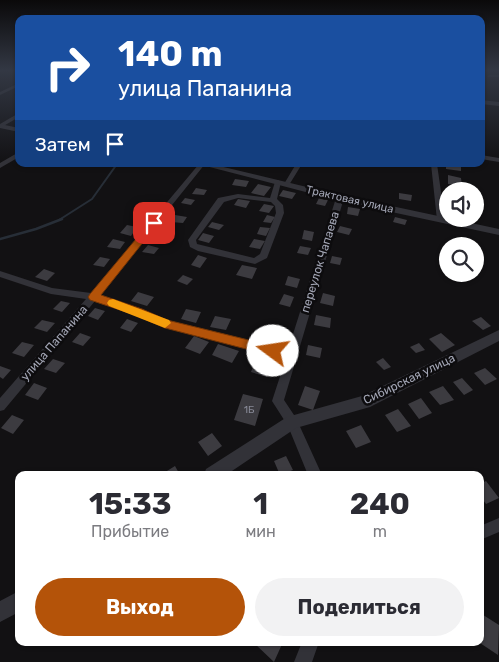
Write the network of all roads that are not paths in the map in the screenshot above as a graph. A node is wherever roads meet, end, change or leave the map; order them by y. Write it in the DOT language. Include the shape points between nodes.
graph roads {
  1 [pos="485,102"];
  2 [pos="499,104"];
  3 [pos="15,117"];
  4 [pos="0,126"];
  5 [pos="15,129"];
  6 [pos="15,157"];
  7 [pos="485,158"];
  8 [pos="499,160"];
  9 [pos="0,166"];
  10 [pos="200,167"];
  11 [pos="215,167"];
  12 [pos="296,167"];
  13 [pos="434,167"];
  14 [pos="282,183"];
  15 [pos="340,198"];
  16 [pos="273,200"];
  17 [pos="439,206"];
  18 [pos="439,220"];
  19 [pos="475,227"];
  20 [pos="499,232"];
  21 [pos="0,274"];
  22 [pos="93,297"];
  23 [pos="499,335"];
  24 [pos="291,355"];
  25 [pos="0,406"];
  26 [pos="292,422"];
  27 [pos="218,471"];
  28 [pos="313,471"];
  29 [pos="15,603"];
  30 [pos="0,612"];
  31 [pos="309,646"];
  32 [pos="303,662"];
  1 -- 2 [label="street"];
  3 -- 4 [label="street"];
  4 -- 5 [label="street"];
  6 -- 9 [label="street"];
  7 -- 8 [label="street"];
  10 -- 22 [label="street, улица Папанина"];
  11 -- 14 [label="street, Трактовая улица"];
  12 -- 14 [label="street"];
  13 -- 17 [label="street"];
  14 -- 15 [label="street, Трактовая улица"];
  14 -- 16 [label="street"];
  15 -- 18 [label="street, Трактовая улица"];
  15 -- 24 [label="street, переулок Чапаева"];
  16 -- 16 [label="street" via="238,196 221,200 192,240 193,245 254,261 259,259 264,256 280,213 279,205"];
  19 -- 20 [label="street, Трактовая улица"];
  21 -- 22 [label="street" via="51,291"];
  22 -- 24 [label="street" via="165,323"];
  22 -- 25 [label="street, улица Папанина"];
  23 -- 26 [label="street, Сибирская улица" via="365,402"];
  24 -- 26 [label="street, переулок Чапаева" via="278,401"];
  26 -- 27 [label="street, Сибирская улица"];
  26 -- 28 [label="street, переулок Чапаева"];
  29 -- 30 [label="street"];
  31 -- 32 [label="street"];
}
